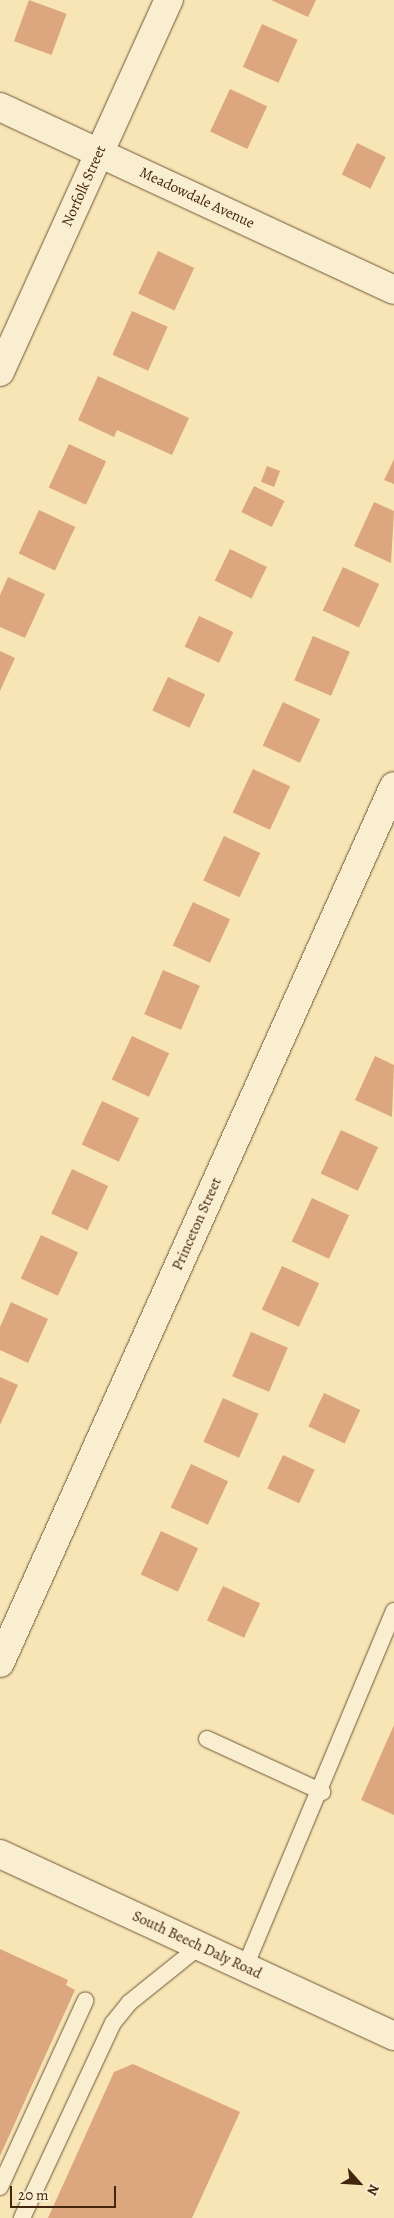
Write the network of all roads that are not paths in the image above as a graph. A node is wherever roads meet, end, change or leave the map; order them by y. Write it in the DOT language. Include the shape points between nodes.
graph roads {
  1 [pos="169,0"];
  2 [pos="0,107"];
  3 [pos="100,152"];
  4 [pos="394,290"];
  5 [pos="0,372"];
  6 [pos="394,786"];
  7 [pos="394,1611"];
  8 [pos="0,1663"];
  9 [pos="207,1739"];
  10 [pos="322,1792"];
  11 [pos="0,1854"];
  12 [pos="200,1946"];
  13 [pos="245,1967"];
  14 [pos="85,2001"];
  15 [pos="394,2036"];
  16 [pos="0,2187"];
  17 [pos="22,2218"];
  1 -- 3 [label="street, Norfolk Street"];
  2 -- 3 [label="street, Meadowdale Avenue"];
  3 -- 4 [label="street, Meadowdale Avenue"];
  3 -- 5 [label="street, Norfolk Street"];
  6 -- 8 [label="street, Princeton Street"];
  7 -- 10 [label="lane"];
  9 -- 10 [label="lane"];
  10 -- 13 [label="lane"];
  11 -- 12 [label="street, South Beech Daly Road"];
  12 -- 13 [label="street, South Beech Daly Road"];
  12 -- 17 [label="lane" via="129,2003 113,2022"];
  13 -- 15 [label="street, South Beech Daly Road"];
  14 -- 16 [label="lane"];
}
